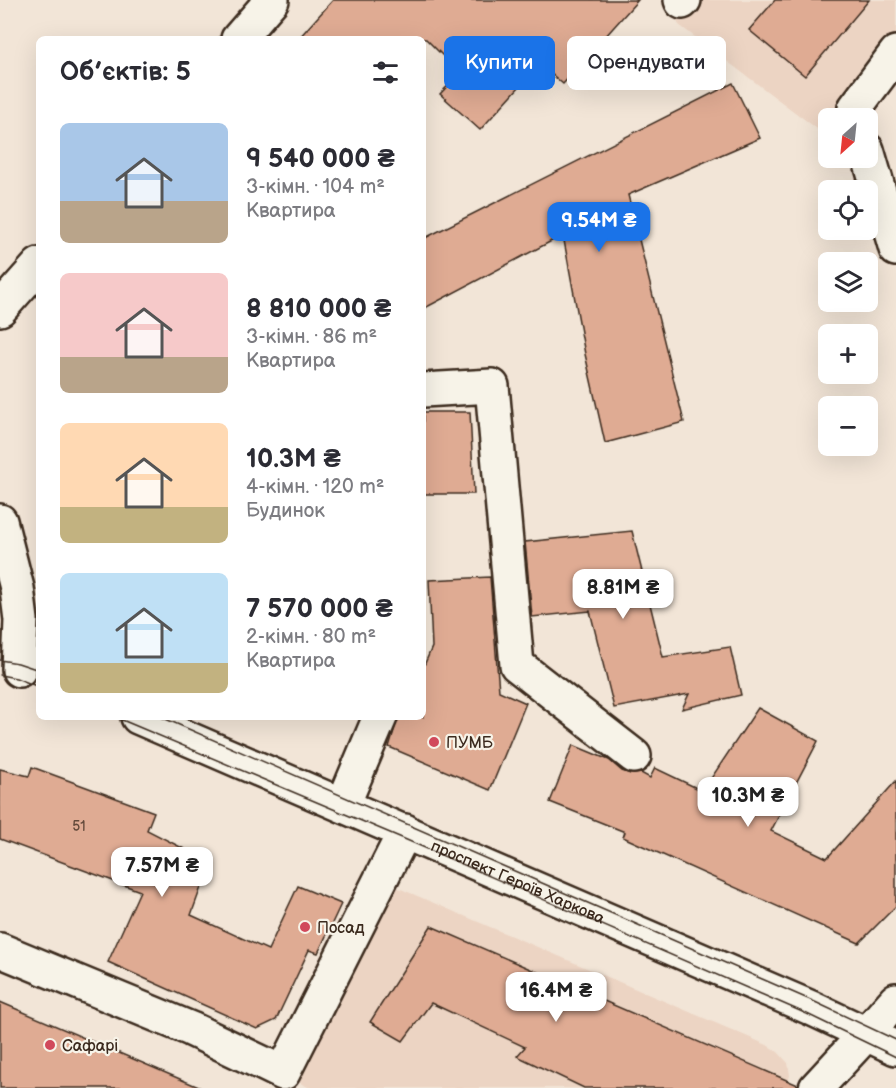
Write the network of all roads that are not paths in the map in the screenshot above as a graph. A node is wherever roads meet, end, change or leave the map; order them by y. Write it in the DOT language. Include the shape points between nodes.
graph roads {
  1 [pos="272,0"];
  2 [pos="241,36"];
  3 [pos="896,53"];
  4 [pos="855,108"];
  5 [pos="872,168"];
  6 [pos="896,249"];
  7 [pos="36,268"];
  8 [pos="0,309"];
  9 [pos="426,390"];
  10 [pos="0,521"];
  11 [pos="19,672"];
  12 [pos="145,720"];
  13 [pos="380,720"];
  14 [pos="634,756"];
  15 [pos="343,805"];
  16 [pos="405,831"];
  17 [pos="0,950"];
  18 [pos="896,1000"];
  19 [pos="866,1034"];
  20 [pos="896,1048"];
  21 [pos="285,1081"];
  22 [pos="816,1088"];
  1 -- 2 [label="main road"];
  3 -- 4 [label="main road"];
  5 -- 6 [label="main road"];
  7 -- 8 [label="main road"];
  9 -- 14 [label="main road" via="492,386 518,665"];
  10 -- 11 [label="main road" via="21,620"];
  12 -- 15 [label="main road, проспект Героїв Харкова"];
  13 -- 15 [label="main road"];
  15 -- 16 [label="main road, проспект Героїв Харкова"];
  16 -- 19 [label="main road, проспект Героїв Харкова"];
  16 -- 21 [label="main road"];
  17 -- 21 [label="main road" via="191,1029"];
  18 -- 19 [label="main road"];
  19 -- 20 [label="main road, проспект Героїв Харкова"];
  19 -- 22 [label="main road"];
}
